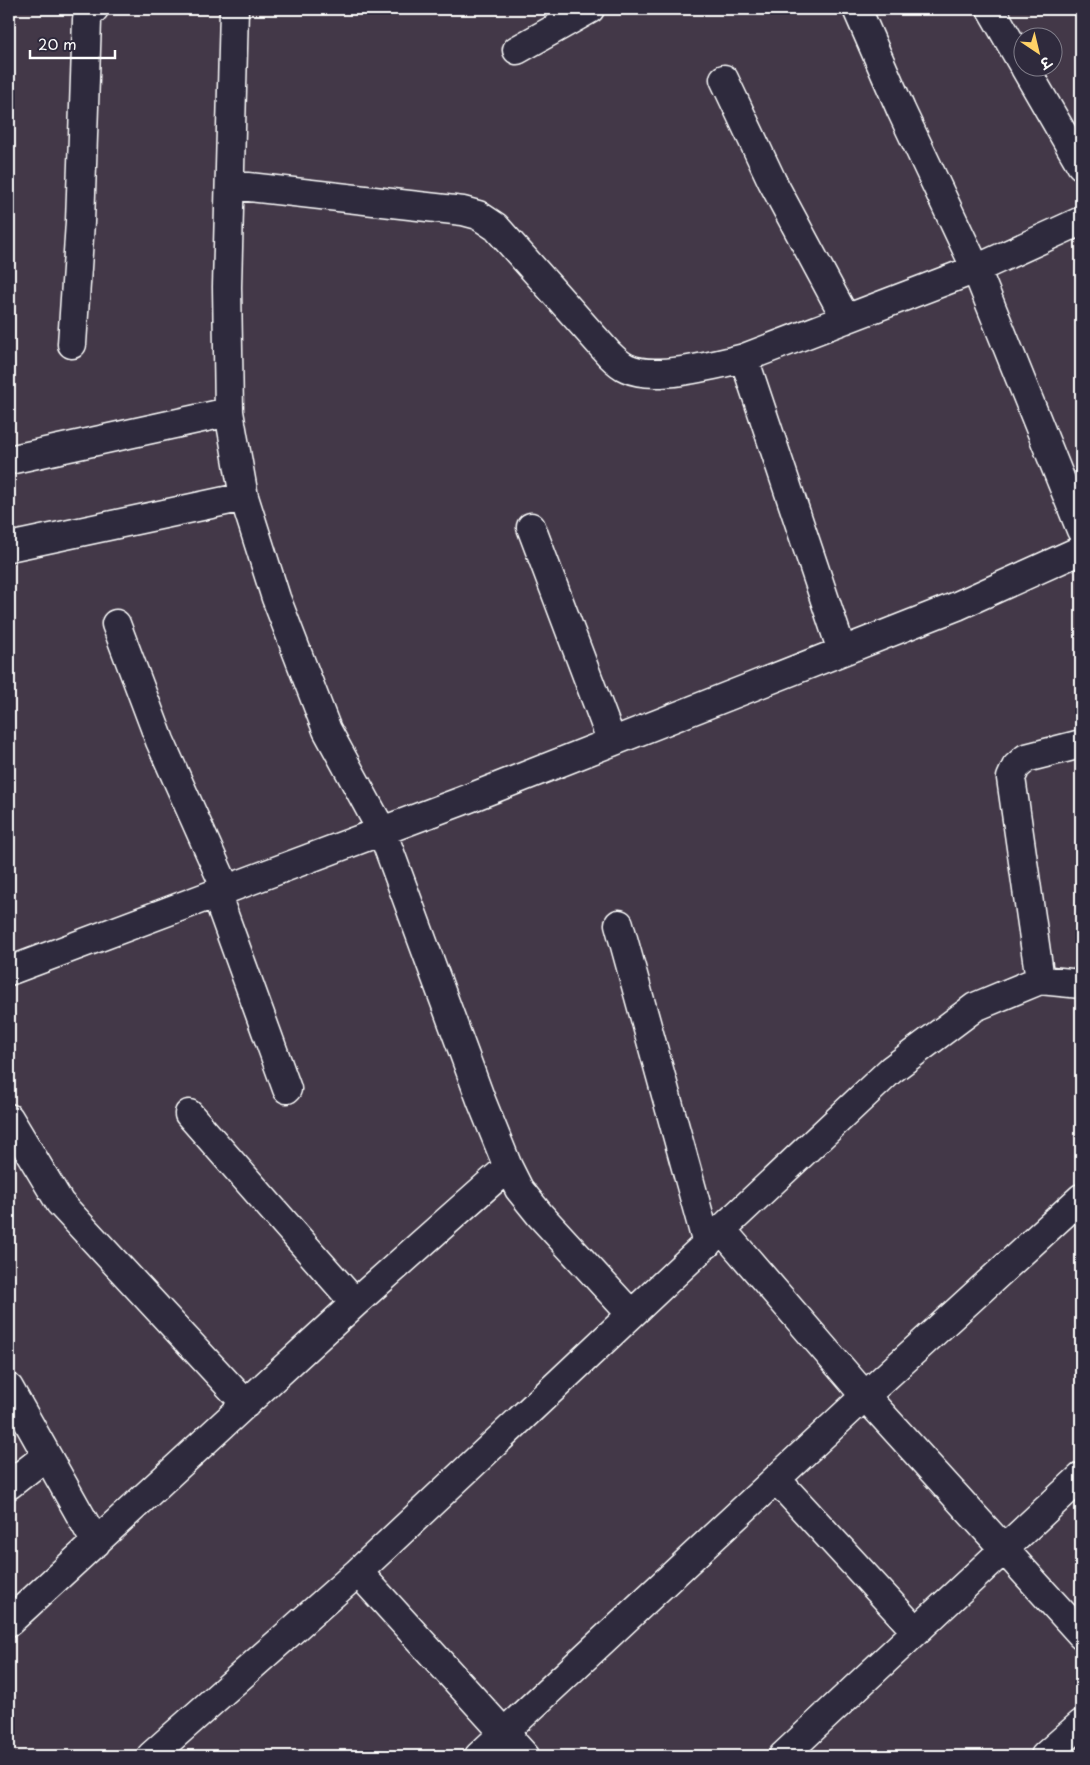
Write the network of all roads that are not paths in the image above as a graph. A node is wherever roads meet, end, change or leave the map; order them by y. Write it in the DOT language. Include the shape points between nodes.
graph roads {
  1 [pos="94,9"];
  2 [pos="234,9"];
  3 [pos="590,9"];
  4 [pos="857,9"];
  5 [pos="991,9"];
  6 [pos="1012,46"];
  7 [pos="517,50"];
  8 [pos="1031,78"];
  9 [pos="724,79"];
  10 [pos="1081,165"];
  11 [pos="230,184"];
  12 [pos="1081,220"];
  13 [pos="976,269"];
  14 [pos="846,319"];
  15 [pos="72,344"];
  16 [pos="744,358"];
  17 [pos="229,412"];
  18 [pos="9,460"];
  19 [pos="244,497"];
  20 [pos="530,527"];
  21 [pos="1081,530"];
  22 [pos="9,547"];
  23 [pos="1081,550"];
  24 [pos="116,624"];
  25 [pos="842,651"];
  26 [pos="612,742"];
  27 [pos="1081,744"];
  28 [pos="382,831"];
  29 [pos="221,891"];
  30 [pos="619,924"];
  31 [pos="9,971"];
  32 [pos="1040,980"];
  33 [pos="1081,984"];
  34 [pos="287,1089"];
  35 [pos="189,1114"];
  36 [pos="9,1118"];
  37 [pos="508,1167"];
  38 [pos="1081,1198"];
  39 [pos="714,1237"];
  40 [pos="355,1303"];
  41 [pos="631,1314"];
  42 [pos="9,1388"];
  43 [pos="865,1396"];
  44 [pos="246,1404"];
  45 [pos="46,1456"];
  46 [pos="1081,1477"];
  47 [pos="776,1479"];
  48 [pos="9,1486"];
  49 [pos="96,1542"];
  50 [pos="1004,1548"];
  51 [pos="358,1572"];
  52 [pos="9,1622"];
  53 [pos="916,1631"];
  54 [pos="1081,1634"];
  55 [pos="1081,1724"];
  56 [pos="504,1734"];
  57 [pos="159,1754"];
  58 [pos="479,1756"];
  59 [pos="525,1756"];
  60 [pos="783,1756"];
  61 [pos="1045,1756"];
  1 -- 15 [label="street" via="87,20"];
  2 -- 11 [label="street"];
  3 -- 7 [label="street"];
  4 -- 13 [label="street"];
  5 -- 6 [label="street"];
  8 -- 10 [label="street"];
  9 -- 14 [label="street" via="772,181"];
  11 -- 16 [label="street" via="478,215 496,227 609,354 626,368 641,373 686,371"];
  11 -- 17 [label="street" via="227,287"];
  12 -- 13 [label="street"];
  13 -- 14 [label="street"];
  13 -- 21 [label="street"];
  14 -- 16 [label="street"];
  16 -- 25 [label="street"];
  17 -- 18 [label="street"];
  17 -- 19 [label="street"];
  19 -- 22 [label="street"];
  19 -- 28 [label="street" via="276,598 327,730"];
  20 -- 26 [label="street"];
  23 -- 25 [label="street" via="957,606"];
  24 -- 29 [label="street"];
  25 -- 26 [label="street"];
  26 -- 28 [label="street"];
  27 -- 32 [label="street" via="1026,758 1016,767 1011,778"];
  28 -- 29 [label="street"];
  28 -- 37 [label="street"];
  29 -- 31 [label="street"];
  29 -- 34 [label="street"];
  30 -- 39 [label="street"];
  32 -- 33 [label="street"];
  32 -- 39 [label="street" via="975,1008 891,1070"];
  35 -- 40 [label="street"];
  36 -- 44 [label="street" via="60,1203"];
  37 -- 40 [label="street"];
  37 -- 41 [label="street" via="519,1189 540,1215"];
  38 -- 43 [label="street"];
  39 -- 41 [label="street"];
  39 -- 43 [label="street"];
  40 -- 44 [label="street"];
  41 -- 51 [label="street"];
  42 -- 45 [label="street"];
  43 -- 47 [label="street"];
  43 -- 50 [label="street"];
  44 -- 49 [label="street"];
  45 -- 48 [label="street"];
  45 -- 49 [label="street"];
  46 -- 50 [label="street"];
  47 -- 53 [label="street"];
  47 -- 56 [label="street"];
  49 -- 52 [label="street"];
  50 -- 53 [label="street"];
  50 -- 54 [label="street"];
  51 -- 56 [label="street"];
  51 -- 57 [label="street"];
  53 -- 60 [label="street"];
  55 -- 61 [label="street"];
  56 -- 58 [label="street"];
  56 -- 59 [label="street"];
}
